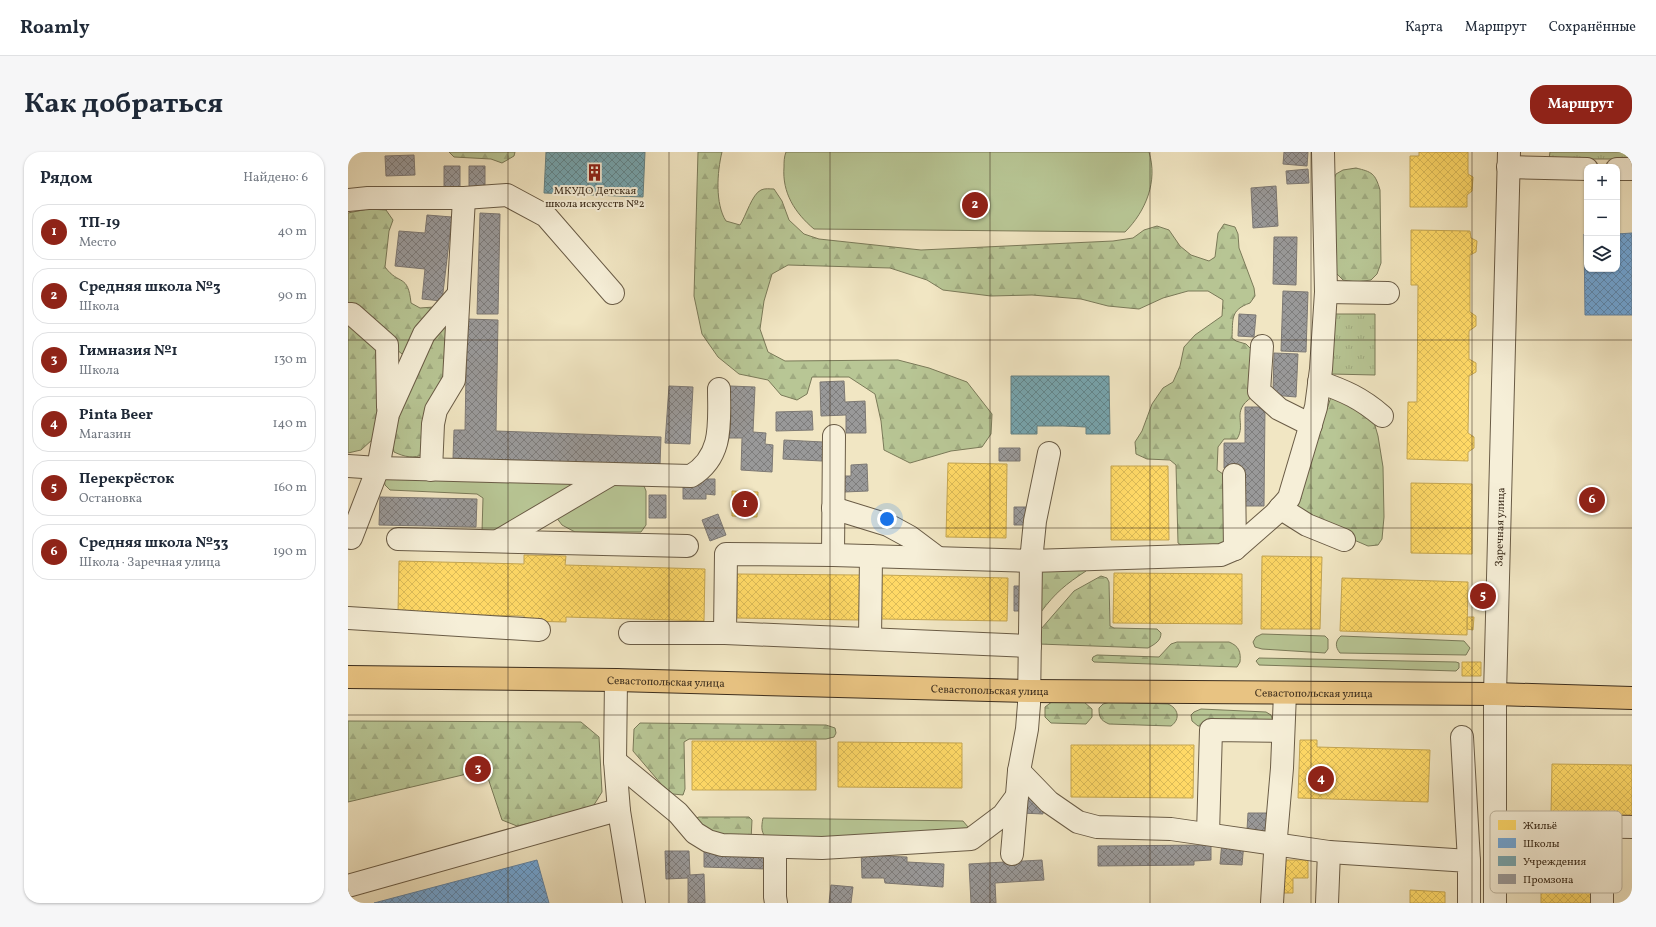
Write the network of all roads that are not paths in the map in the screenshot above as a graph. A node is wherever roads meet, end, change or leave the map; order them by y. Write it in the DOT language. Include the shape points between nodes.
graph roads {
  1 [pos="1323,152"];
  2 [pos="1509,160"];
  3 [pos="1584,169"];
  4 [pos="1620,169"];
  5 [pos="1632,169"];
  6 [pos="464,198"];
  7 [pos="348,200"];
  8 [pos="1326,292"];
  9 [pos="613,293"];
  10 [pos="1388,293"];
  11 [pos="458,295"];
  12 [pos="348,314"];
  13 [pos="1262,346"];
  14 [pos="1319,382"];
  15 [pos="719,388"];
  16 [pos="388,414"];
  17 [pos="1382,416"];
  18 [pos="1311,425"];
  19 [pos="834,436"];
  20 [pos="1049,453"];
  21 [pos="348,466"];
  22 [pos="378,468"];
  23 [pos="431,470"];
  24 [pos="610,474"];
  25 [pos="1234,475"];
  26 [pos="833,508"];
  27 [pos="1280,508"];
  28 [pos="351,538"];
  29 [pos="398,539"];
  30 [pos="1344,540"];
  31 [pos="498,541"];
  32 [pos="687,546"];
  33 [pos="1235,549"];
  34 [pos="833,555"];
  35 [pos="871,556"];
  36 [pos="938,558"];
  37 [pos="1031,561"];
  38 [pos="348,618"];
  39 [pos="539,630"];
  40 [pos="630,633"];
  41 [pos="725,633"];
  42 [pos="870,639"];
  43 [pos="1030,646"];
  44 [pos="348,677"];
  45 [pos="616,680"];
  46 [pos="1029,691"];
  47 [pos="1285,693"];
  48 [pos="1495,694"];
  49 [pos="1632,698"];
  50 [pos="1283,731"];
  51 [pos="1462,737"];
  52 [pos="615,761"];
  53 [pos="1019,772"];
  54 [pos="1017,796"];
  55 [pos="619,811"];
  56 [pos="1495,811"];
  57 [pos="1622,827"];
  58 [pos="1632,827"];
  59 [pos="1208,834"];
  60 [pos="1276,844"];
  61 [pos="775,847"];
  62 [pos="1329,852"];
  63 [pos="1012,854"];
  64 [pos="1470,861"];
  65 [pos="348,886"];
  66 [pos="634,903"];
  67 [pos="776,903"];
  68 [pos="1272,903"];
  69 [pos="1327,903"];
  70 [pos="1469,903"];
  1 -- 8 [label="street"];
  2 -- 3 [label="street"];
  2 -- 48 [label="street, Заречная улица"];
  4 -- 5 [label="street"];
  6 -- 7 [label="street"];
  6 -- 9 [label="street" via="507,195 546,216"];
  6 -- 11 [label="street"];
  8 -- 10 [label="street"];
  8 -- 14 [label="street"];
  11 -- 16 [label="street" via="424,334"];
  11 -- 23 [label="street" via="454,380 436,410"];
  12 -- 16 [label="street" via="352,314 387,345"];
  13 -- 18 [label="street" via="1259,391 1279,409"];
  14 -- 17 [label="street" via="1368,403"];
  14 -- 18 [label="street"];
  15 -- 24 [label="street" via="717,445 701,470 691,476"];
  16 -- 22 [label="street"];
  18 -- 27 [label="street" via="1289,498"];
  19 -- 26 [label="street"];
  20 -- 37 [label="street" via="1035,521"];
  21 -- 22 [label="street"];
  22 -- 23 [label="street"];
  22 -- 28 [label="street"];
  23 -- 24 [label="street"];
  24 -- 31 [label="street"];
  25 -- 33 [label="street"];
  26 -- 34 [label="street"];
  26 -- 36 [label="street" via="888,525 910,537"];
  27 -- 30 [label="street" via="1307,525"];
  27 -- 33 [label="street"];
  29 -- 31 [label="street"];
  31 -- 32 [label="street"];
  33 -- 37 [label="street" via="1221,555"];
  34 -- 35 [label="street"];
  34 -- 41 [label="street" via="726,554"];
  35 -- 36 [label="street"];
  35 -- 42 [label="street"];
  36 -- 37 [label="street"];
  37 -- 43 [label="street"];
  38 -- 39 [label="street"];
  40 -- 41 [label="street"];
  41 -- 42 [label="street"];
  42 -- 43 [label="street"];
  43 -- 46 [label="street"];
  44 -- 45 [label="main road, Севастопольская улица"];
  45 -- 46 [label="main road, Севастопольская улица"];
  45 -- 52 [label="street"];
  46 -- 47 [label="main road, Севастопольская улица"];
  46 -- 53 [label="street" via="1027,729"];
  47 -- 48 [label="main road, Севастопольская улица"];
  47 -- 50 [label="street"];
  48 -- 49 [label="main road, Севастопольская улица"];
  48 -- 56 [label="street, Заречная улица"];
  50 -- 59 [label="street" via="1211,730"];
  50 -- 60 [label="street"];
  51 -- 64 [label="street"];
  52 -- 55 [label="street"];
  52 -- 61 [label="street" via="678,813 695,833 708,841 722,845"];
  53 -- 54 [label="street"];
  53 -- 59 [label="street" via="1049,802 1078,822 1097,827 1171,829"];
  54 -- 61 [label="street" via="1003,815 971,839 822,848"];
  54 -- 63 [label="street"];
  55 -- 65 [label="street"];
  55 -- 66 [label="street"];
  57 -- 58 [label="street"];
  59 -- 60 [label="street"];
  60 -- 62 [label="street"];
  60 -- 68 [label="street"];
  61 -- 67 [label="street"];
  62 -- 64 [label="street"];
  62 -- 69 [label="street"];
  64 -- 70 [label="street"];
}
